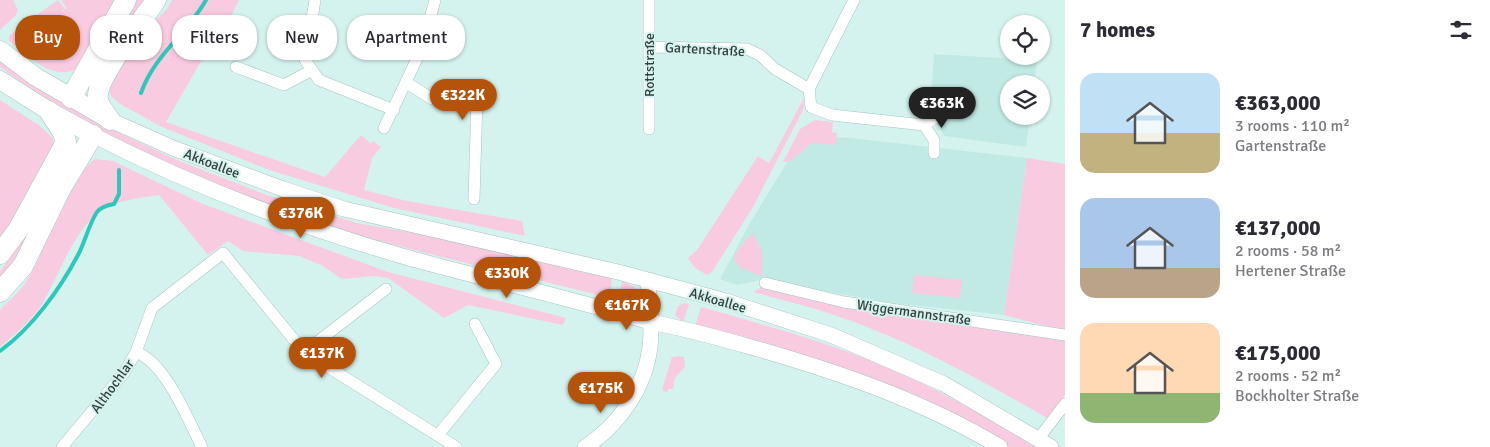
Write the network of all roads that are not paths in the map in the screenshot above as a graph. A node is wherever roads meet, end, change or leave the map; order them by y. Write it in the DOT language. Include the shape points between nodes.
graph roads {
  1 [pos="126,0"];
  2 [pos="156,0"];
  3 [pos="315,0"];
  4 [pos="435,0"];
  5 [pos="649,0"];
  6 [pos="854,0"];
  7 [pos="649,46"];
  8 [pos="0,50"];
  9 [pos="236,67"];
  10 [pos="312,70"];
  11 [pos="0,80"];
  12 [pos="407,83"];
  13 [pos="809,89"];
  14 [pos="71,98"];
  15 [pos="394,110"];
  16 [pos="49,111"];
  17 [pos="946,111"];
  18 [pos="110,120"];
  19 [pos="924,125"];
  20 [pos="384,128"];
  21 [pos="649,129"];
  22 [pos="93,135"];
  23 [pos="934,153"];
  24 [pos="474,199"];
  25 [pos="0,254"];
  26 [pos="648,281"];
  27 [pos="764,284"];
  28 [pos="386,289"];
  29 [pos="0,292"];
  30 [pos="650,322"];
  31 [pos="475,324"];
  32 [pos="1065,335"];
  33 [pos="136,352"];
  34 [pos="304,352"];
  35 [pos="1065,404"];
  36 [pos="438,436"];
  37 [pos="1045,443"];
  38 [pos="62,447"];
  39 [pos="202,447"];
  40 [pos="456,447"];
  41 [pos="585,447"];
  42 [pos="1000,447"];
  1 -- 14 [label="highway"];
  2 -- 18 [label="highway" via="129,36 98,89 98,101"];
  3 -- 10 [label="street" via="305,60"];
  4 -- 12 [label="street"];
  5 -- 7 [label="street, Rottstraße"];
  6 -- 13 [label="street"];
  7 -- 13 [label="street, Gartenstraße" via="747,49"];
  7 -- 21 [label="street, Rottstraße"];
  8 -- 14 [label="main road"];
  9 -- 10 [label="street" via="284,85"];
  10 -- 15 [label="street" via="319,80"];
  11 -- 16 [label="main road"];
  12 -- 15 [label="street"];
  12 -- 24 [label="street" via="432,99 477,98"];
  13 -- 19 [label="street" via="811,107 832,114"];
  14 -- 18 [label="main road"];
  15 -- 20 [label="street"];
  16 -- 22 [label="main road"];
  16 -- 25 [label="highway" via="66,142 18,230"];
  17 -- 19 [label="street"];
  18 -- 26 [label="main road, Akkoallee" via="191,155 344,208"];
  19 -- 23 [label="street" via="934,140"];
  22 -- 29 [label="highway" via="61,188 23,266"];
  22 -- 30 [label="main road, Akkoallee" via="205,188 328,233 409,258"];
  26 -- 30 [label="main road"];
  26 -- 37 [label="main road, Akkoallee" via="831,334 944,384"];
  27 -- 32 [label="street, Wiggermannstraße" via="844,302"];
  28 -- 34 [label="street"];
  30 -- 41 [label="main road" via="650,346 632,400 600,437"];
  30 -- 42 [label="main road, Akkoallee" via="687,329 859,381 930,408"];
  31 -- 36 [label="street" via="496,364"];
  33 -- 34 [label="street, Althochlar" via="152,308 223,253"];
  33 -- 38 [label="street, Althochlar" via="124,373"];
  33 -- 39 [label="street" via="150,360 164,376"];
  34 -- 36 [label="street"];
  35 -- 37 [label="street"];
  36 -- 40 [label="street"];
}
